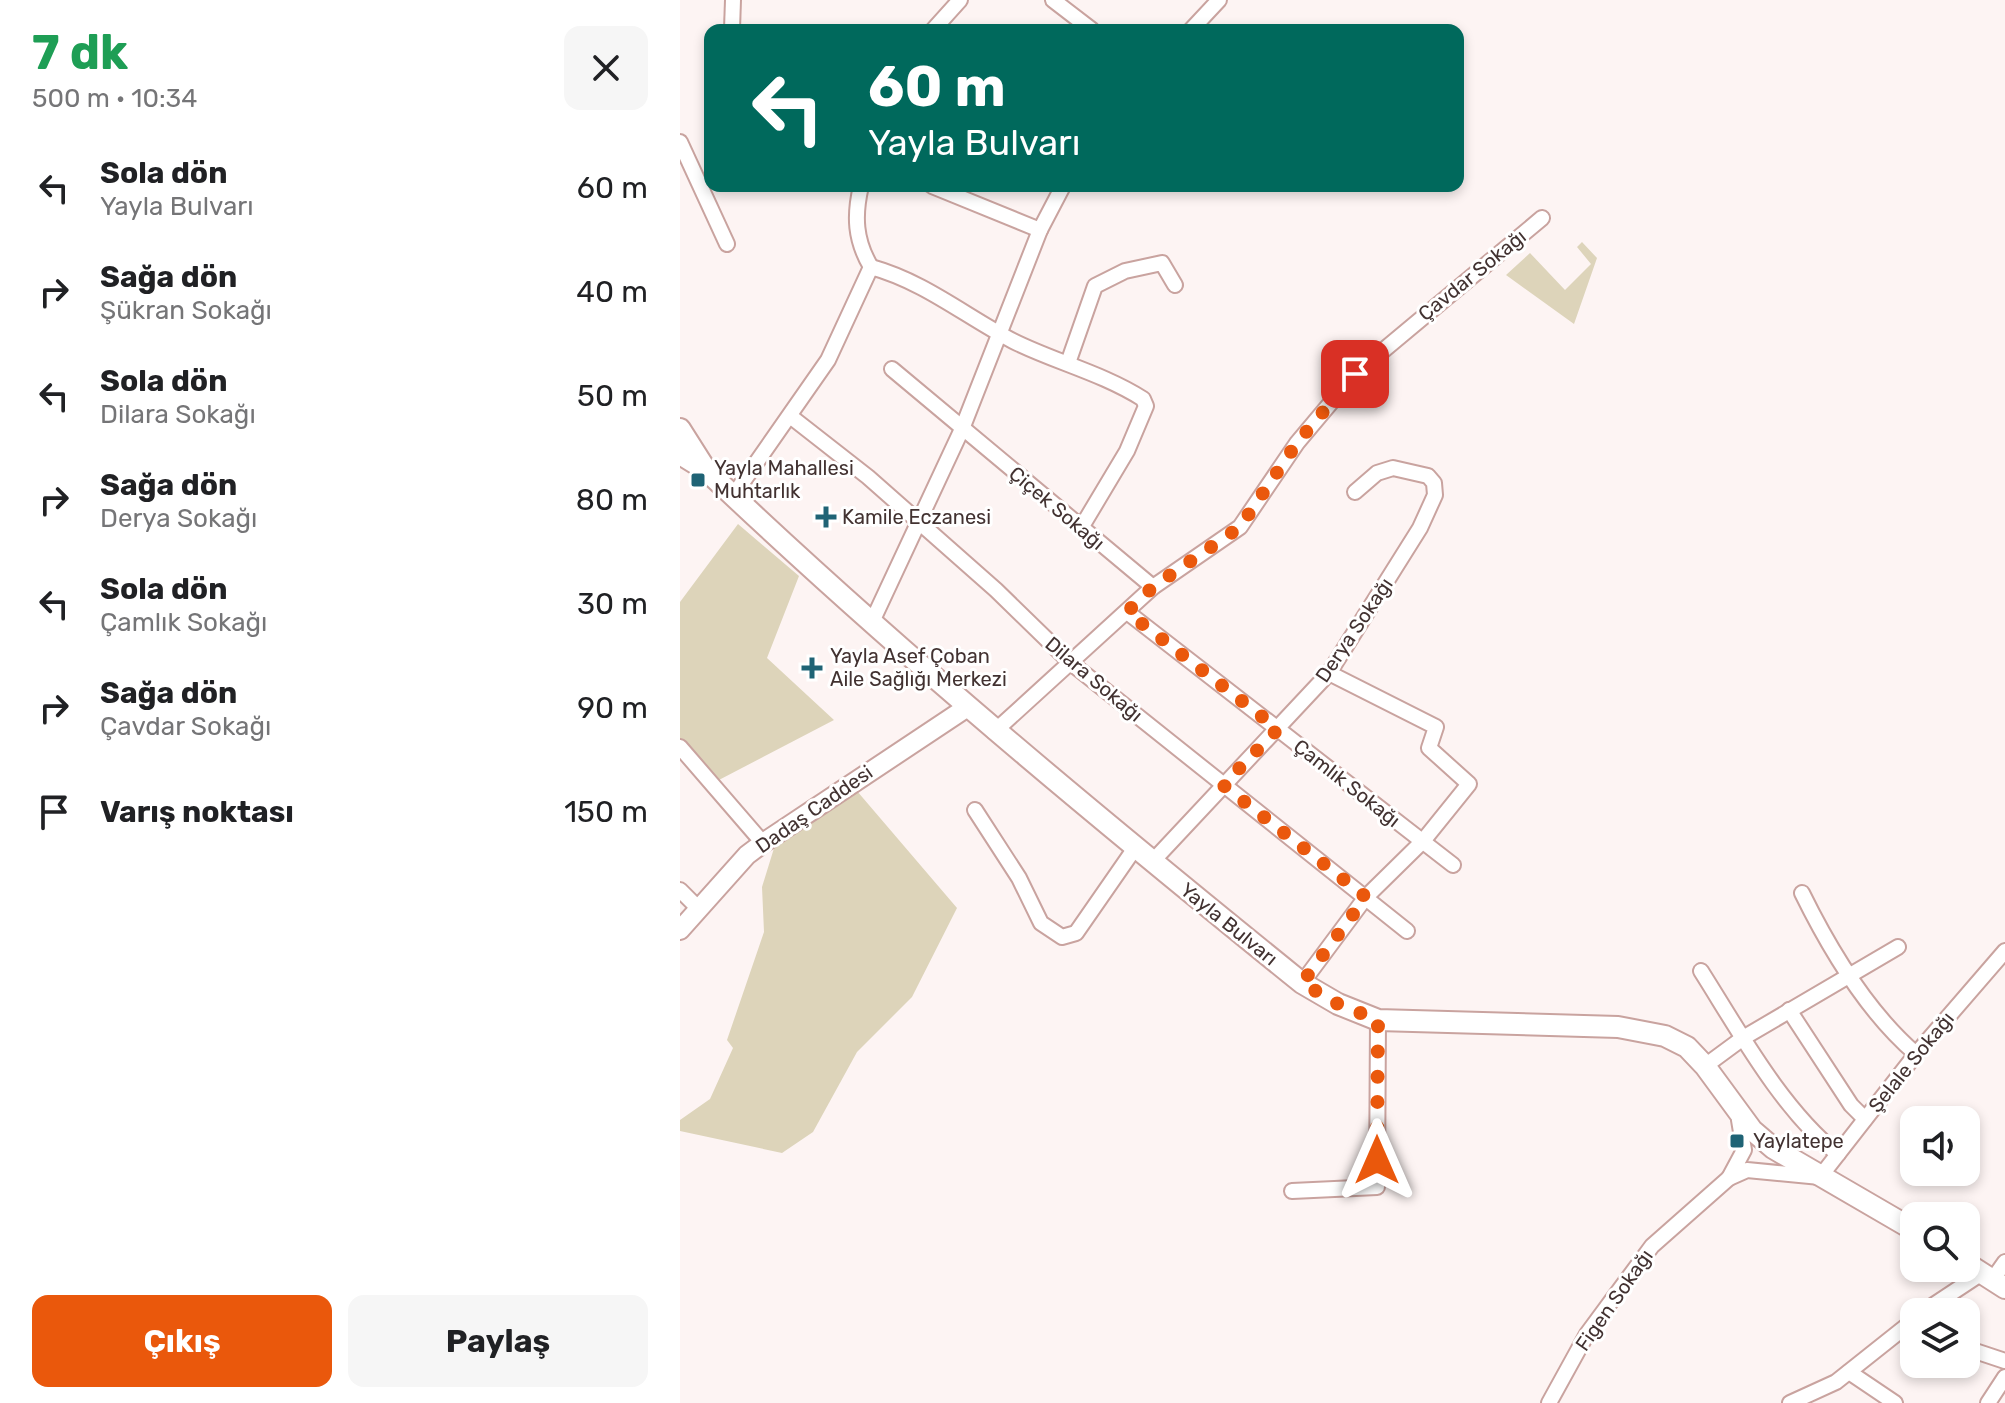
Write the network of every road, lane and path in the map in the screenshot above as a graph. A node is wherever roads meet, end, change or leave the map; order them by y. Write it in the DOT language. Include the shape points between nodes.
graph roads {
  1 [pos="733,0"];
  2 [pos="960,0"];
  3 [pos="1053,0"];
  4 [pos="1219,0"];
  5 [pos="732,24"];
  6 [pos="938,24"];
  7 [pos="1084,24"];
  8 [pos="1197,24"];
  9 [pos="680,142"];
  10 [pos="860,192"];
  11 [pos="947,192"];
  12 [pos="1060,192"];
  13 [pos="1542,218"];
  14 [pos="1040,230"];
  15 [pos="727,244"];
  16 [pos="871,267"];
  17 [pos="1175,285"];
  18 [pos="1001,333"];
  19 [pos="1068,363"];
  20 [pos="892,369"];
  21 [pos="790,416"];
  22 [pos="680,429"];
  23 [pos="962,429"];
  24 [pos="680,454"];
  25 [pos="706,470"];
  26 [pos="1355,492"];
  27 [pos="733,496"];
  28 [pos="920,523"];
  29 [pos="1081,528"];
  30 [pos="1153,587"];
  31 [pos="1127,612"];
  32 [pos="871,624"];
  33 [pos="1071,663"];
  34 [pos="1329,673"];
  35 [pos="966,708"];
  36 [pos="1278,729"];
  37 [pos="994,732"];
  38 [pos="680,747"];
  39 [pos="1223,785"];
  40 [pos="975,810"];
  41 [pos="1423,841"];
  42 [pos="763,843"];
  43 [pos="1135,848"];
  44 [pos="1152,862"];
  45 [pos="1453,865"];
  46 [pos="680,890"];
  47 [pos="1802,893"];
  48 [pos="1366,897"];
  49 [pos="699,909"];
  50 [pos="680,930"];
  51 [pos="1407,931"];
  52 [pos="1898,947"];
  53 [pos="2005,951"];
  54 [pos="1701,971"];
  55 [pos="1849,974"];
  56 [pos="1302,983"];
  57 [pos="1789,1010"];
  58 [pos="1378,1020"];
  59 [pos="1743,1038"];
  60 [pos="1916,1054"];
  61 [pos="1705,1066"];
  62 [pos="1730,1100"];
  63 [pos="1865,1119"];
  64 [pos="1838,1154"];
  65 [pos="1820,1177"];
  66 [pos="1729,1178"];
  67 [pos="1292,1191"];
  68 [pos="1900,1222"];
  69 [pos="1990,1273"];
  70 [pos="1947,1298"];
  71 [pos="1900,1331"];
  72 [pos="1980,1353"];
  73 [pos="2005,1361"];
  74 [pos="1849,1372"];
  75 [pos="2005,1377"];
  76 [pos="1549,1403"];
  77 [pos="1790,1403"];
  78 [pos="1895,1403"];
  79 [pos="1988,1403"];
  1 -- 5 [label="street"];
  2 -- 6 [label="street"];
  3 -- 7 [label="street"];
  4 -- 8 [label="street"];
  9 -- 15 [label="street"];
  10 -- 16 [label="street" via="857,233"];
  11 -- 14 [label="street"];
  12 -- 14 [label="street"];
  13 -- 30 [label="street, Çavdar Sokağı" via="1355,374 1297,443 1240,527"];
  14 -- 18 [label="street"];
  16 -- 18 [label="street" via="905,276"];
  16 -- 21 [label="street" via="828,360"];
  17 -- 19 [label="street" via="1162,263 1125,271 1095,286"];
  18 -- 19 [label="street"];
  18 -- 23 [label="street"];
  19 -- 29 [label="street" via="1131,391 1146,406 1127,451"];
  20 -- 23 [label="street, Çiçek Sokağı"];
  21 -- 27 [label="street"];
  21 -- 28 [label="street, Dilara Sokağı"];
  22 -- 25 [label="main road, Yayla Bulvarı"];
  23 -- 28 [label="street"];
  23 -- 29 [label="street, Çiçek Sokağı"];
  24 -- 25 [label="main road, Yayla Bulvarı"];
  25 -- 27 [label="main road, Yayla Bulvarı"];
  26 -- 34 [label="street, Derya Sokağı" via="1377,473 1393,468 1428,476 1435,495"];
  27 -- 32 [label="main road, Yayla Bulvarı"];
  28 -- 32 [label="street"];
  28 -- 33 [label="street, Dilara Sokağı"];
  29 -- 30 [label="street, Çiçek Sokağı"];
  30 -- 31 [label="street, Çavdar Sokağı"];
  31 -- 33 [label="street, Çavdar Sokağı"];
  31 -- 36 [label="street, Çamlık Sokağı"];
  32 -- 35 [label="main road, Yayla Bulvarı"];
  33 -- 37 [label="street, Çavdar Sokağı"];
  33 -- 39 [label="street, Dilara Sokağı"];
  34 -- 36 [label="street, Derya Sokağı"];
  34 -- 41 [label="street" via="1436,727 1429,748 1469,784"];
  35 -- 37 [label="main road, Yayla Bulvarı"];
  35 -- 42 [label="street, Dadaş Caddesi"];
  36 -- 39 [label="street, Derya Sokağı"];
  36 -- 41 [label="street, Çamlık Sokağı"];
  37 -- 43 [label="main road, Yayla Bulvarı"];
  38 -- 42 [label="street"];
  39 -- 44 [label="street, Derya Sokağı"];
  39 -- 48 [label="street, Dilara Sokağı"];
  40 -- 43 [label="street" via="1041,923 1062,937 1076,933"];
  41 -- 45 [label="street, Çamlık Sokağı"];
  41 -- 48 [label="street"];
  42 -- 49 [label="street, Dadaş Caddesi"];
  43 -- 44 [label="main road, Yayla Bulvarı"];
  44 -- 56 [label="main road, Yayla Bulvarı"];
  46 -- 49 [label="street"];
  47 -- 55 [label="street"];
  48 -- 51 [label="street, Dilara Sokağı"];
  48 -- 56 [label="street"];
  49 -- 50 [label="street, Dadaş Caddesi"];
  52 -- 55 [label="street"];
  53 -- 60 [label="street, Şelale Sokağı"];
  54 -- 59 [label="street"];
  55 -- 57 [label="street"];
  55 -- 60 [label="street" via="1887,1026"];
  56 -- 58 [label="main road, Yayla Bulvarı"];
  57 -- 59 [label="street"];
  57 -- 63 [label="street"];
  58 -- 61 [label="main road, Yayla Bulvarı" via="1643,1029 1687,1047"];
  58 -- 67 [label="street" via="1377,1187"];
  59 -- 61 [label="street"];
  59 -- 64 [label="street" via="1802,1119"];
  60 -- 63 [label="street, Şelale Sokağı"];
  61 -- 62 [label="main road, Yayla Bulvarı"];
  62 -- 65 [label="main road, Yayla Bulvarı" via="1773,1148"];
  62 -- 66 [label="street" via="1744,1140 1740,1164"];
  63 -- 64 [label="street, Şelale Sokağı"];
  64 -- 65 [label="street, Şelale Sokağı"];
  65 -- 66 [label="street" via="1747,1170"];
  65 -- 68 [label="main road, Yayla Bulvarı"];
  66 -- 76 [label="street, Figen Sokağı" via="1652,1246 1587,1334"];
  69 -- 70 [label="street"];
  71 -- 74 [label="street"];
  72 -- 73 [label="street"];
  74 -- 77 [label="street"];
  74 -- 78 [label="street"];
  75 -- 79 [label="street"];
}
